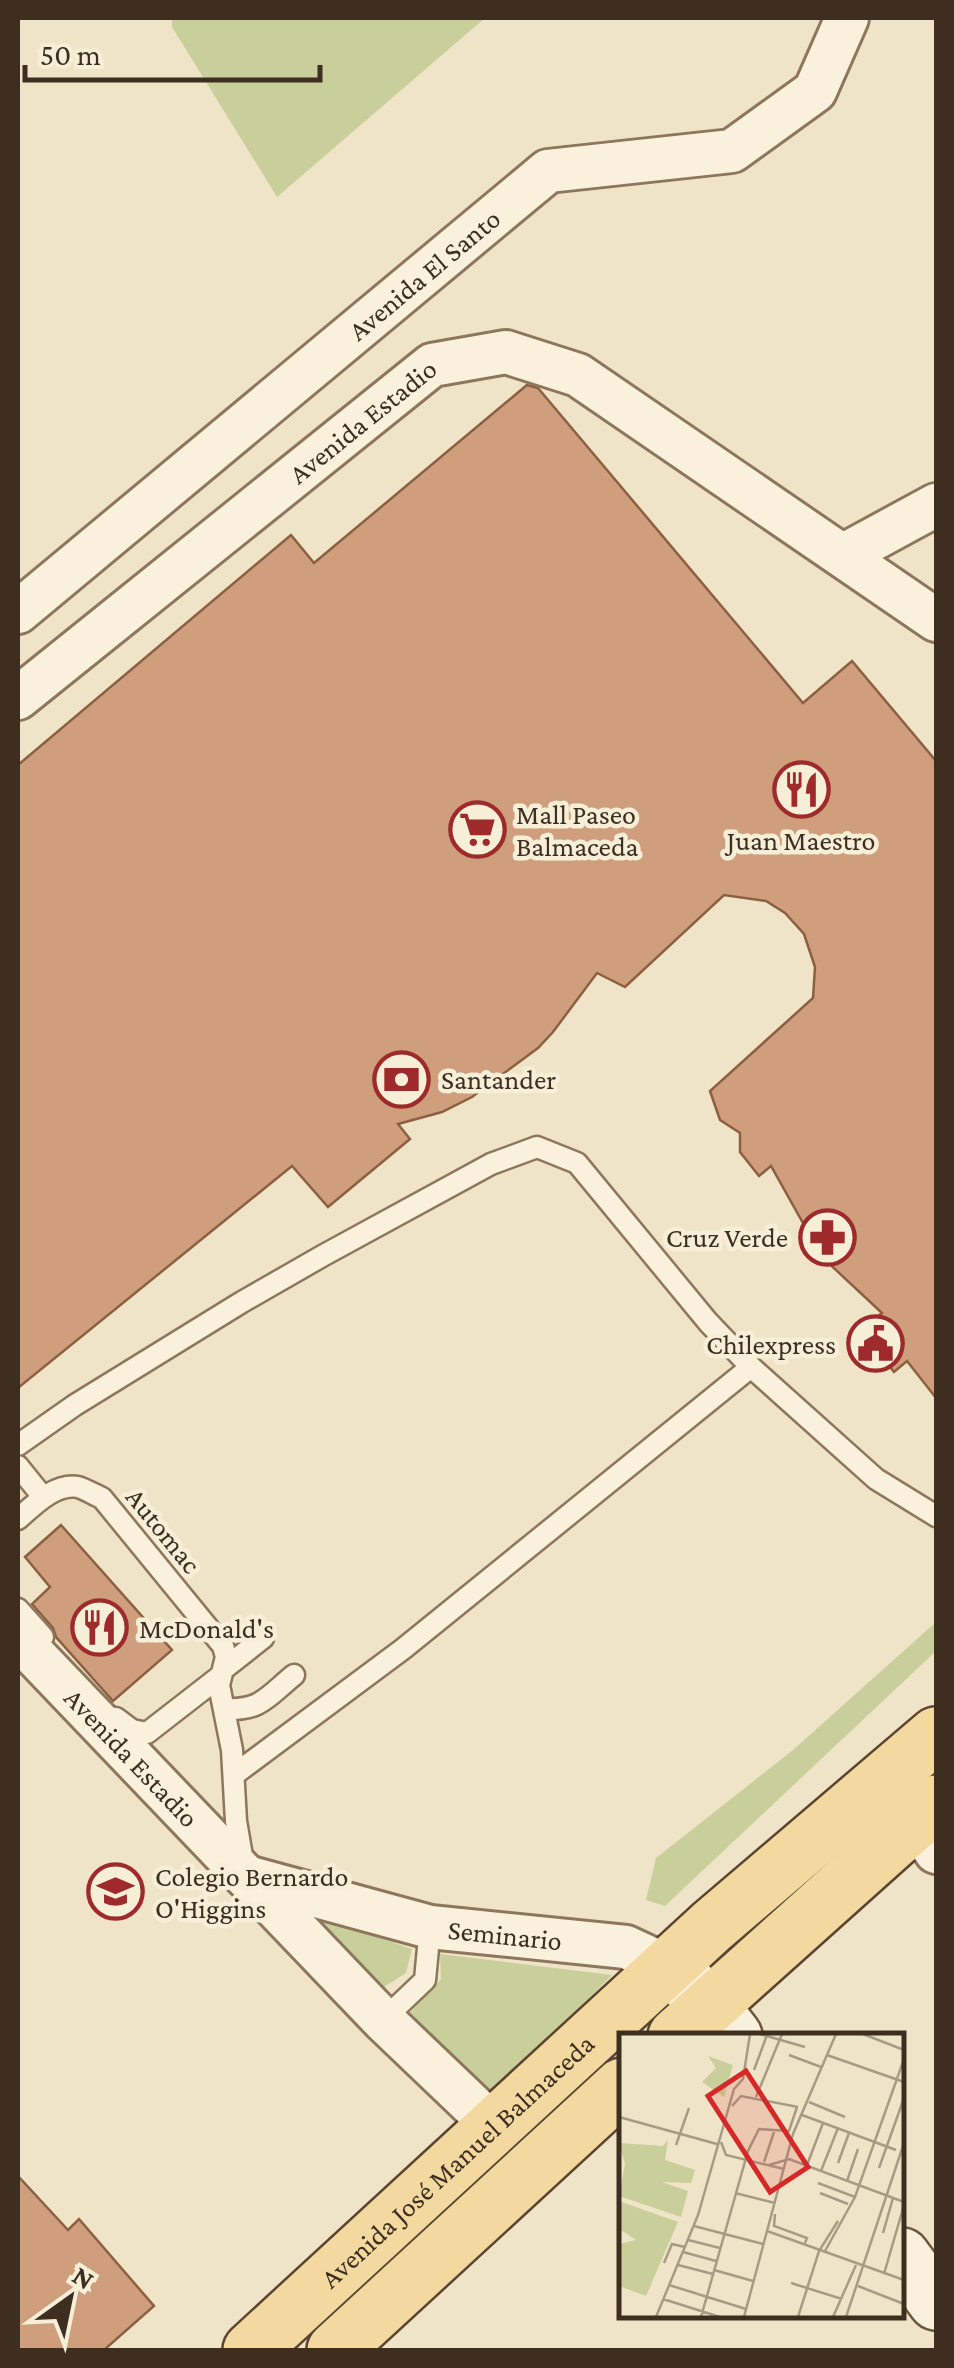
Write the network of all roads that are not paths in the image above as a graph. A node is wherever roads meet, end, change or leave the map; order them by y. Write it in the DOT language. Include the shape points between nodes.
graph roads {
  1 [pos="847,18"];
  2 [pos="936,505"];
  3 [pos="844,555"];
  4 [pos="18,612"];
  5 [pos="936,617"];
  6 [pos="18,698"];
  7 [pos="751,1367"];
  8 [pos="18,1444"];
  9 [pos="18,1466"];
  10 [pos="43,1497"];
  11 [pos="936,1516"];
  12 [pos="18,1518"];
  13 [pos="18,1609"];
  14 [pos="18,1638"];
  15 [pos="263,1638"];
  16 [pos="222,1672"];
  17 [pos="294,1675"];
  18 [pos="224,1710"];
  19 [pos="936,1735"];
  20 [pos="235,1774"];
  21 [pos="929,1825"];
  22 [pos="246,1876"];
  23 [pos="430,1927"];
  24 [pos="669,1967"];
  25 [pos="384,2020"];
  26 [pos="707,2025"];
  27 [pos="619,2089"];
  28 [pos="496,2128"];
  29 [pos="904,2259"];
  30 [pos="936,2302"];
  31 [pos="251,2350"];
  32 [pos="336,2350"];
  1 -- 4 [label="street, Avenida El Santo" via="815,91 732,151 548,171"];
  2 -- 3 [label="street"];
  3 -- 5 [label="street, Avenida Estadio"];
  3 -- 6 [label="street, Avenida Estadio" via="578,374 506,352 432,364"];
  7 -- 8 [label="lane" via="577,1163 537,1147 491,1164 308,1265"];
  7 -- 11 [label="lane" via="876,1479"];
  7 -- 20 [label="lane" via="418,1637"];
  9 -- 10 [label="lane"];
  10 -- 12 [label="lane"];
  10 -- 16 [label="lane, Automac" via="76,1487 102,1498 223,1646"];
  13 -- 16 [label="lane" via="132,1730 147,1732"];
  14 -- 22 [label="street, Avenida Estadio"];
  15 -- 16 [label="lane"];
  16 -- 18 [label="lane, Automac"];
  17 -- 18 [label="lane" via="254,1708"];
  18 -- 20 [label="lane, Automac"];
  19 -- 24 [label="main road, Avenida José Manuel Balmaceda"];
  20 -- 22 [label="lane, Automac"];
  21 -- 26 [label="main road"];
  22 -- 23 [label="street, Seminario"];
  22 -- 25 [label="street, Avenida Estadio"];
  23 -- 24 [label="street, Seminario" via="626,1948"];
  23 -- 25 [label="lane" via="425,1980"];
  24 -- 26 [label="street, Seminario"];
  24 -- 28 [label="main road, Avenida José Manuel Balmaceda"];
  25 -- 28 [label="street, Avenida Estadio"];
  27 -- 32 [label="main road, Avenida José Manuel Balmaceda"];
  28 -- 31 [label="main road, Avenida José Manuel Balmaceda"];
  29 -- 30 [label="street"];
}
